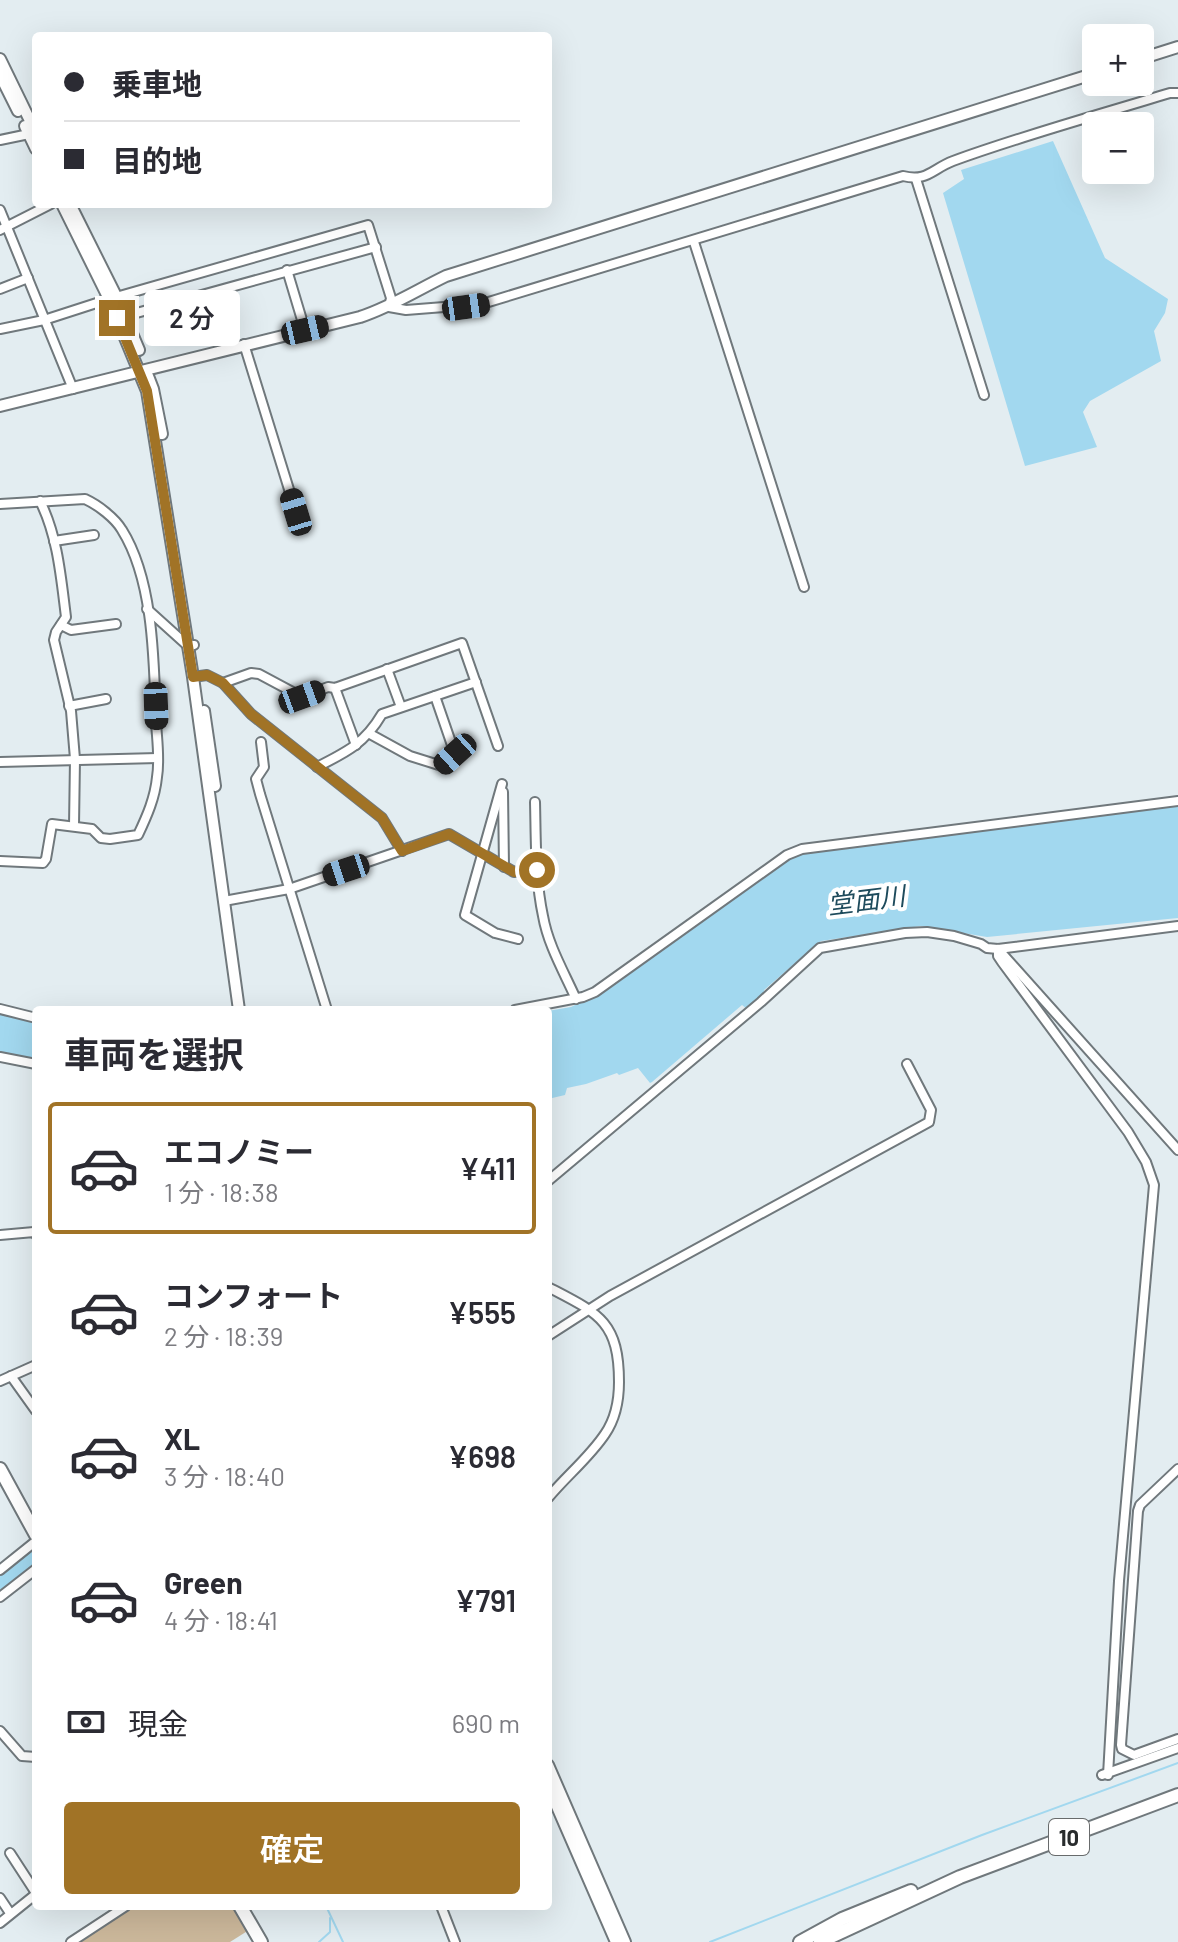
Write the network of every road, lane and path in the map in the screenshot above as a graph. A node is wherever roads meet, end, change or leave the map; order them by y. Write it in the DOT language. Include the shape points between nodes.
graph roads {
  1 [pos="1178,47"];
  2 [pos="1154,55"];
  3 [pos="0,59"];
  4 [pos="0,75"];
  5 [pos="1082,77"];
  6 [pos="1178,93"];
  7 [pos="32,134"];
  8 [pos="0,140"];
  9 [pos="916,179"];
  10 [pos="43,208"];
  11 [pos="64,208"];
  12 [pos="72,208"];
  13 [pos="0,210"];
  14 [pos="4,228"];
  15 [pos="694,242"];
  16 [pos="376,247"];
  17 [pos="287,270"];
  18 [pos="28,278"];
  19 [pos="0,289"];
  20 [pos="113,298"];
  21 [pos="389,307"];
  22 [pos="121,317"];
  23 [pos="44,320"];
  24 [pos="0,329"];
  25 [pos="305,330"];
  26 [pos="244,344"];
  27 [pos="142,371"];
  28 [pos="73,389"];
  29 [pos="984,395"];
  30 [pos="0,406"];
  31 [pos="0,494"];
  32 [pos="40,501"];
  33 [pos="0,504"];
  34 [pos="296,512"];
  35 [pos="94,535"];
  36 [pos="54,541"];
  37 [pos="804,587"];
  38 [pos="147,608"];
  39 [pos="116,624"];
  40 [pos="61,625"];
  41 [pos="191,646"];
  42 [pos="387,669"];
  43 [pos="196,677"];
  44 [pos="476,682"];
  45 [pos="223,683"];
  46 [pos="335,688"];
  47 [pos="435,696"];
  48 [pos="106,699"];
  49 [pos="69,706"];
  50 [pos="401,707"];
  51 [pos="370,734"];
  52 [pos="261,742"];
  53 [pos="356,745"];
  54 [pos="498,746"];
  55 [pos="158,758"];
  56 [pos="75,759"];
  57 [pos="0,762"];
  58 [pos="317,767"];
  59 [pos="1178,801"];
  60 [pos="535,802"];
  61 [pos="74,826"];
  62 [pos="402,851"];
  63 [pos="482,855"];
  64 [pos="0,861"];
  65 [pos="504,867"];
  66 [pos="537,870"];
  67 [pos="289,889"];
  68 [pos="228,901"];
  69 [pos="1178,926"];
  70 [pos="518,939"];
  71 [pos="998,949"];
  72 [pos="238,974"];
  73 [pos="576,999"];
  74 [pos="239,1006"];
  75 [pos="245,1006"];
  76 [pos="326,1006"];
  77 [pos="537,1006"];
  78 [pos="0,1009"];
  79 [pos="32,1017"];
  80 [pos="0,1057"];
  81 [pos="32,1063"];
  82 [pos="907,1064"];
  83 [pos="1178,1150"];
  84 [pos="552,1178"];
  85 [pos="32,1232"];
  86 [pos="0,1235"];
  87 [pos="552,1289"];
  88 [pos="588,1308"];
  89 [pos="552,1333"];
  90 [pos="32,1367"];
  91 [pos="11,1376"];
  92 [pos="0,1381"];
  93 [pos="32,1405"];
  94 [pos="0,1469"];
  95 [pos="1178,1469"];
  96 [pos="552,1494"];
  97 [pos="32,1530"];
  98 [pos="32,1542"];
  99 [pos="0,1570"];
  100 [pos="32,1572"];
  101 [pos="0,1597"];
  102 [pos="0,1731"];
  103 [pos="1178,1739"];
  104 [pos="1178,1748"];
  105 [pos="32,1757"];
  106 [pos="552,1774"];
  107 [pos="552,1795"];
  108 [pos="1178,1795"];
  109 [pos="10,1853"];
  110 [pos="960,1877"];
  111 [pos="32,1888"];
  112 [pos="32,1897"];
  113 [pos="0,1898"];
  114 [pos="110,1910"];
  115 [pos="242,1910"];
  116 [pos="443,1910"];
  117 [pos="10,1913"];
  118 [pos="0,1923"];
  119 [pos="71,1942"];
  120 [pos="261,1942"];
  121 [pos="455,1942"];
  122 [pos="616,1942"];
  123 [pos="625,1942"];
  124 [pos="800,1942"];
  125 [pos="820,1942"];
  1 -- 2 [label="street"];
  3 -- 7 [label="street"];
  4 -- 7 [label="street"];
  5 -- 21 [label="street" via="446,276"];
  6 -- 9 [label="street" via="972,154"];
  7 -- 8 [label="street"];
  9 -- 15 [label="street" via="903,176"];
  9 -- 29 [label="street"];
  10 -- 14 [label="street"];
  11 -- 20 [label="street"];
  12 -- 20 [label="street"];
  13 -- 14 [label="street"];
  14 -- 18 [label="street"];
  15 -- 21 [label="street" via="482,304"];
  15 -- 37 [label="street"];
  16 -- 17 [label="street"];
  16 -- 20 [label="street" via="368,225"];
  16 -- 21 [label="street"];
  17 -- 22 [label="street"];
  17 -- 25 [label="street"];
  18 -- 19 [label="street"];
  18 -- 23 [label="street"];
  20 -- 22 [label="street"];
  20 -- 23 [label="street"];
  21 -- 25 [label="street"];
  22 -- 27 [label="street"];
  23 -- 24 [label="street"];
  23 -- 28 [label="street"];
  25 -- 26 [label="street"];
  26 -- 27 [label="street"];
  26 -- 34 [label="street"];
  27 -- 28 [label="street"];
  27 -- 41 [label="street" via="159,416"];
  28 -- 30 [label="street"];
  31 -- 33 [label="street"];
  32 -- 33 [label="street"];
  32 -- 36 [label="street"];
  32 -- 38 [label="street" via="85,499 121,527 142,578"];
  35 -- 36 [label="street"];
  36 -- 40 [label="street" via="66,617"];
  38 -- 41 [label="street"];
  38 -- 55 [label="street"];
  39 -- 40 [label="street" via="71,630"];
  40 -- 49 [label="street" via="54,640"];
  41 -- 43 [label="street"];
  42 -- 44 [label="street" via="462,643"];
  42 -- 46 [label="street"];
  42 -- 50 [label="street"];
  43 -- 45 [label="street" via="207,675"];
  43 -- 68 [label="street"];
  44 -- 47 [label="street"];
  44 -- 54 [label="street"];
  45 -- 46 [label="street" via="251,673 302,697"];
  45 -- 58 [label="street" via="251,714"];
  46 -- 53 [label="street"];
  47 -- 50 [label="street"];
  47 -- 51 [label="street" via="455,754 442,766"];
  48 -- 49 [label="street"];
  49 -- 56 [label="street"];
  50 -- 51 [label="street" via="382,714"];
  51 -- 53 [label="street"];
  52 -- 67 [label="street" via="264,767 256,779"];
  53 -- 58 [label="street"];
  55 -- 56 [label="street"];
  55 -- 61 [label="street" via="155,791 138,835 101,838 92,829"];
  56 -- 57 [label="street"];
  56 -- 61 [label="street"];
  58 -- 62 [label="street" via="382,818"];
  59 -- 73 [label="street" via="802,849 595,992"];
  60 -- 66 [label="street"];
  61 -- 64 [label="street" via="52,824 43,863"];
  62 -- 63 [label="street" via="449,834"];
  62 -- 67 [label="street"];
  63 -- 65 [label="street"];
  63 -- 65 [label="street" via="502,784"];
  63 -- 70 [label="street" via="465,915 495,933"];
  65 -- 66 [label="street" via="514,872"];
  66 -- 73 [label="street" via="550,941"];
  67 -- 68 [label="street"];
  67 -- 76 [label="street"];
  68 -- 72 [label="street"];
  69 -- 71 [label="street"];
  71 -- 83 [label="street"];
  71 -- 84 [label="street" via="927,932 820,948"];
  71 -- 104 [label="street" via="1027,998 1128,1132 1154,1185 1105,1775"];
  72 -- 74 [label="street"];
  72 -- 75 [label="street"];
  73 -- 77 [label="street"];
  78 -- 79 [label="street"];
  80 -- 81 [label="street"];
  82 -- 88 [label="street" via="931,1110 929,1122"];
  85 -- 86 [label="street"];
  87 -- 88 [label="street"];
  88 -- 89 [label="street"];
  88 -- 96 [label="street" via="616,1342 616,1415 594,1449"];
  90 -- 91 [label="street"];
  91 -- 92 [label="street"];
  91 -- 93 [label="street"];
  94 -- 97 [label="main road"];
  95 -- 103 [label="street" via="1138,1511 1121,1745 1134,1755"];
  98 -- 99 [label="street"];
  100 -- 101 [label="street"];
  102 -- 105 [label="street" via="22,1756"];
  106 -- 123 [label="street"];
  107 -- 122 [label="street"];
  108 -- 110 [label="main road, 10"];
  109 -- 111 [label="street"];
  110 -- 124 [label="main road, 10" via="873,1904"];
  110 -- 125 [label="main road, 10"];
  112 -- 117 [label="street"];
  113 -- 117 [label="street"];
  114 -- 119 [label="street"];
  115 -- 120 [label="main road"];
  116 -- 121 [label="street"];
  117 -- 118 [label="street"];
}
